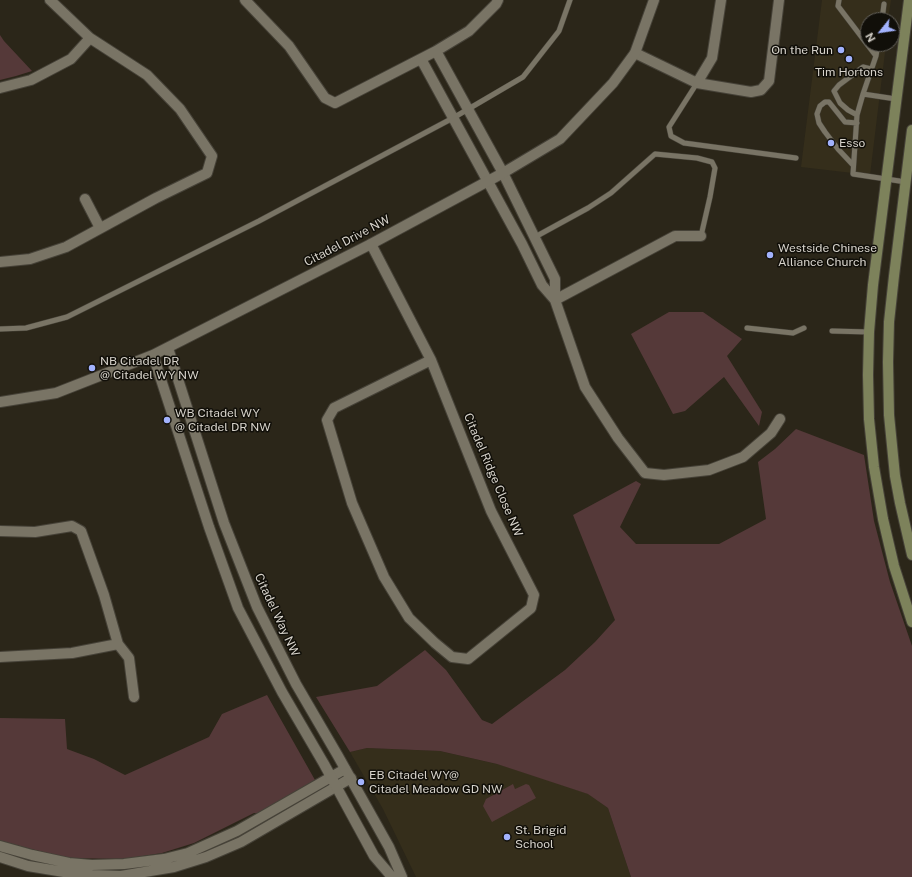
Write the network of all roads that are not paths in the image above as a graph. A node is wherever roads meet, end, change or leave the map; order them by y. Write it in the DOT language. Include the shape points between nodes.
graph roads {
  1 [pos="50,0"];
  2 [pos="245,0"];
  3 [pos="498,0"];
  4 [pos="570,0"];
  5 [pos="645,0"];
  6 [pos="654,0"];
  7 [pos="721,0"];
  8 [pos="779,0"];
  9 [pos="839,0"];
  10 [pos="909,0"];
  11 [pos="884,4"];
  12 [pos="883,12"];
  13 [pos="646,21"];
  14 [pos="90,38"];
  15 [pos="436,51"];
  16 [pos="877,52"];
  17 [pos="635,53"];
  18 [pos="876,56"];
  19 [pos="421,58"];
  20 [pos="871,69"];
  21 [pos="697,83"];
  22 [pos="0,88"];
  23 [pos="863,94"];
  24 [pos="896,99"];
  25 [pos="468,109"];
  26 [pos="857,115"];
  27 [pos="453,118"];
  28 [pos="857,123"];
  29 [pos="912,130"];
  30 [pos="796,158"];
  31 [pos="853,165"];
  32 [pos="503,173"];
  33 [pos="885,179"];
  34 [pos="487,181"];
  35 [pos="906,182"];
  36 [pos="85,199"];
  37 [pos="100,228"];
  38 [pos="701,236"];
  39 [pos="535,237"];
  40 [pos="371,244"];
  41 [pos="0,262"];
  42 [pos="555,300"];
  43 [pos="746,328"];
  44 [pos="804,328"];
  45 [pos="0,329"];
  46 [pos="832,331"];
  47 [pos="869,332"];
  48 [pos="168,348"];
  49 [pos="153,355"];
  50 [pos="431,360"];
  51 [pos="0,402"];
  52 [pos="780,419"];
  53 [pos="224,522"];
  54 [pos="209,527"];
  55 [pos="0,531"];
  56 [pos="912,554"];
  57 [pos="912,622"];
  58 [pos="118,644"];
  59 [pos="0,657"];
  60 [pos="296,684"];
  61 [pos="282,692"];
  62 [pos="134,697"];
  63 [pos="345,769"];
  64 [pos="331,777"];
  65 [pos="350,778"];
  66 [pos="336,786"];
  67 [pos="0,846"];
  68 [pos="0,857"];
  69 [pos="392,877"];
  70 [pos="402,877"];
  1 -- 14 [label="street"];
  2 -- 19 [label="street" via="289,46 325,98 335,103"];
  3 -- 15 [label="street" via="469,32"];
  4 -- 25 [label="lane" via="559,31 523,77"];
  5 -- 13 [label="street, Citadel Drive NW"];
  6 -- 13 [label="street, Citadel Drive NW"];
  7 -- 21 [label="street" via="712,58"];
  8 -- 21 [label="street" via="769,81 765,86 752,92"];
  9 -- 18 [label="lane" via="838,6"];
  10 -- 24 [label="main road"];
  11 -- 12 [label="lane"];
  13 -- 17 [label="street, Citadel Drive NW"];
  14 -- 22 [label="street" via="71,58 31,80"];
  14 -- 37 [label="street" via="147,75 180,110 212,156 207,173"];
  15 -- 19 [label="street"];
  15 -- 25 [label="street"];
  16 -- 18 [label="lane"];
  17 -- 21 [label="street"];
  17 -- 32 [label="street, Citadel Drive NW" via="613,83 560,139"];
  18 -- 20 [label="lane"];
  19 -- 27 [label="street"];
  20 -- 23 [label="lane"];
  20 -- 26 [label="lane" via="863,67 834,91 840,103"];
  21 -- 30 [label="lane" via="669,127 671,136 684,143"];
  23 -- 24 [label="lane"];
  23 -- 26 [label="lane"];
  24 -- 33 [label="main road"];
  25 -- 27 [label="lane"];
  25 -- 32 [label="street"];
  26 -- 28 [label="lane"];
  27 -- 34 [label="street"];
  27 -- 45 [label="lane" via="259,221 67,317 26,328"];
  28 -- 31 [label="lane"];
  28 -- 31 [label="lane" via="845,122 829,102 820,106 817,114 824,132"];
  29 -- 35 [label="main road"];
  31 -- 33 [label="lane" via="853,174"];
  32 -- 34 [label="street, Citadel Drive NW"];
  32 -- 39 [label="street"];
  33 -- 35 [label="lane"];
  33 -- 47 [label="main road"];
  34 -- 40 [label="street, Citadel Drive NW"];
  34 -- 42 [label="street" via="542,286"];
  35 -- 56 [label="main road" via="889,322 888,415 895,476"];
  36 -- 37 [label="street"];
  37 -- 41 [label="street" via="66,247 30,260"];
  38 -- 39 [label="lane" via="715,168 712,162 655,154 611,193"];
  38 -- 42 [label="street" via="675,236"];
  39 -- 42 [label="street" via="555,279"];
  40 -- 48 [label="street, Citadel Drive NW"];
  40 -- 50 [label="street, Citadel Ridge Close NW"];
  42 -- 52 [label="street" via="585,387 618,438 645,473 664,476 709,470 743,457"];
  43 -- 44 [label="lane" via="793,333"];
  46 -- 47 [label="lane"];
  47 -- 57 [label="main road" via="869,418 874,467 894,566"];
  48 -- 49 [label="street, Citadel Drive NW"];
  48 -- 53 [label="street, Citadel Way NW"];
  49 -- 51 [label="street, Citadel Drive NW" via="56,393"];
  49 -- 54 [label="street"];
  50 -- 50 [label="street, Citadel Ridge Close NW" via="334,408 327,420 352,503 384,577 409,618 452,657 468,659 532,608 534,595 491,511"];
  53 -- 54 [label="street"];
  53 -- 60 [label="street, Citadel Way NW" via="257,607"];
  54 -- 61 [label="street" via="238,608"];
  55 -- 58 [label="street" via="35,532 72,526 81,531"];
  58 -- 59 [label="street" via="72,652"];
  58 -- 62 [label="street" via="129,658"];
  60 -- 61 [label="street"];
  60 -- 63 [label="street, Citadel Way NW"];
  61 -- 64 [label="street"];
  63 -- 64 [label="street"];
  63 -- 65 [label="street, Citadel Way NW"];
  64 -- 66 [label="street"];
  64 -- 67 [label="street" via="237,831 188,853 164,859 92,865 69,863"];
  65 -- 66 [label="street"];
  65 -- 70 [label="street, Citadel Way NW"];
  66 -- 68 [label="street" via="241,842 196,861 164,870 121,876 92,875 28,866"];
  66 -- 69 [label="street" via="374,856"];
}
